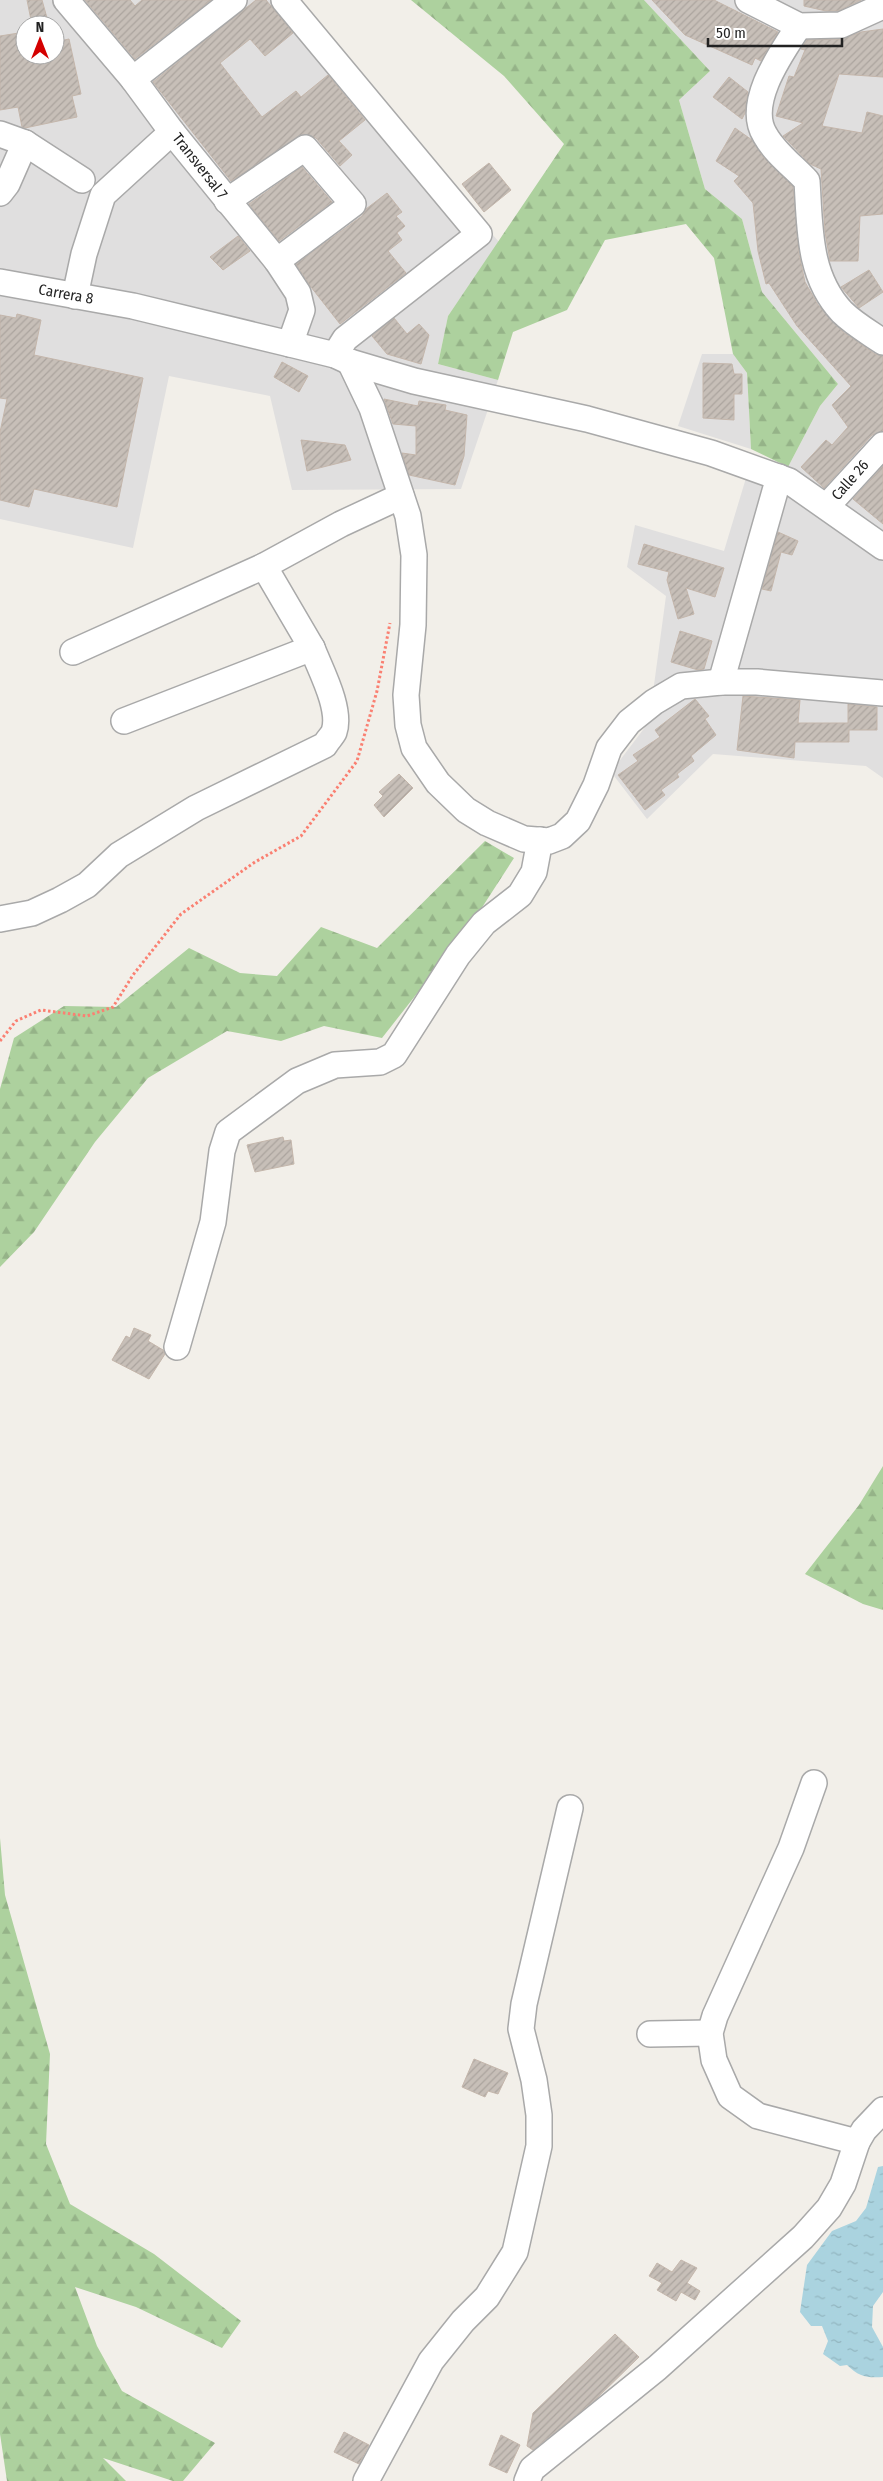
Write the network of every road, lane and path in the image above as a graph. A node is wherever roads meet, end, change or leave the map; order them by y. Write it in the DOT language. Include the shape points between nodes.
graph roads {
  1 [pos="66,0"];
  2 [pos="234,0"];
  3 [pos="284,0"];
  4 [pos="748,0"];
  5 [pos="883,6"];
  6 [pos="799,26"];
  7 [pos="133,79"];
  8 [pos="172,132"];
  9 [pos="0,134"];
  10 [pos="25,143"];
  11 [pos="82,180"];
  12 [pos="0,192"];
  13 [pos="227,201"];
  14 [pos="277,262"];
  15 [pos="0,282"];
  16 [pos="75,296"];
  17 [pos="883,342"];
  18 [pos="290,344"];
  19 [pos="342,359"];
  20 [pos="878,449"];
  21 [pos="779,477"];
  22 [pos="401,496"];
  23 [pos="827,506"];
  24 [pos="883,547"];
  25 [pos="264,566"];
  26 [pos="392,614"];
  27 [pos="312,648"];
  28 [pos="73,652"];
  29 [pos="721,682"];
  30 [pos="883,693"];
  31 [pos="124,721"];
  32 [pos="540,840"];
  33 [pos="0,919"];
  34 [pos="0,1041"];
  35 [pos="177,1347"];
  36 [pos="814,1782"];
  37 [pos="570,1808"];
  38 [pos="710,2033"];
  39 [pos="650,2034"];
  40 [pos="883,2110"];
  41 [pos="857,2142"];
  42 [pos="366,2481"];
  43 [pos="527,2481"];
  1 -- 7 [label="street, Transversal 7"];
  2 -- 7 [label="street"];
  3 -- 19 [label="street" via="479,234 345,339"];
  4 -- 6 [label="street"];
  5 -- 6 [label="street" via="841,25"];
  6 -- 17 [label="street" via="777,59 758,111 764,133 775,150 807,181 816,271 843,313"];
  7 -- 8 [label="street, Transversal 7"];
  8 -- 13 [label="street, Transversal 7"];
  8 -- 16 [label="street" via="104,195 84,254"];
  9 -- 10 [label="street"];
  10 -- 11 [label="street"];
  10 -- 12 [label="street" via="7,184"];
  13 -- 14 [label="street, Transversal 7"];
  13 -- 14 [label="street" via="305,148 353,204"];
  14 -- 18 [label="street, Transversal 7" via="298,293 302,310"];
  15 -- 16 [label="street, Carrera 8"];
  16 -- 18 [label="street, Carrera 8" via="133,306"];
  18 -- 19 [label="street, Carrera 8"];
  19 -- 21 [label="street, Carrera 8" via="414,381 652,436"];
  19 -- 22 [label="street" via="372,408"];
  20 -- 23 [label="street, Calle 26"];
  21 -- 23 [label="street, Carrera 8" via="789,480"];
  21 -- 29 [label="street"];
  22 -- 25 [label="street"];
  22 -- 32 [label="street" via="414,554 413,625 406,695 414,748 438,783 466,810 488,824 524,839"];
  23 -- 24 [label="street, Carrera 8"];
  25 -- 27 [label="street"];
  25 -- 28 [label="street"];
  26 -- 34 [label="path" via="377,691 357,761 301,836 255,862 181,914 133,975 113,1007 88,1016 41,1010 16,1021"];
  27 -- 31 [label="street"];
  27 -- 33 [label="street" via="336,715 334,732 325,745 196,808 120,855 87,885 60,900 32,913"];
  29 -- 30 [label="street"];
  29 -- 32 [label="street" via="681,686 629,722 609,748 596,785 578,820 562,836 549,841"];
  32 -- 35 [label="street" via="534,872 520,895 484,923 458,955 394,1055 380,1062 335,1065 297,1081 228,1132 222,1151 213,1222"];
  36 -- 38 [label="street" via="791,1848"];
  37 -- 42 [label="street" via="524,2004 521,2029 534,2080 539,2146 515,2252 488,2297 463,2321 431,2361"];
  38 -- 39 [label="street"];
  38 -- 41 [label="street" via="714,2060 730,2096 758,2116"];
  40 -- 41 [label="street"];
  41 -- 43 [label="street" via="843,2184 830,2208 802,2237 656,2368 532,2469"];
}
